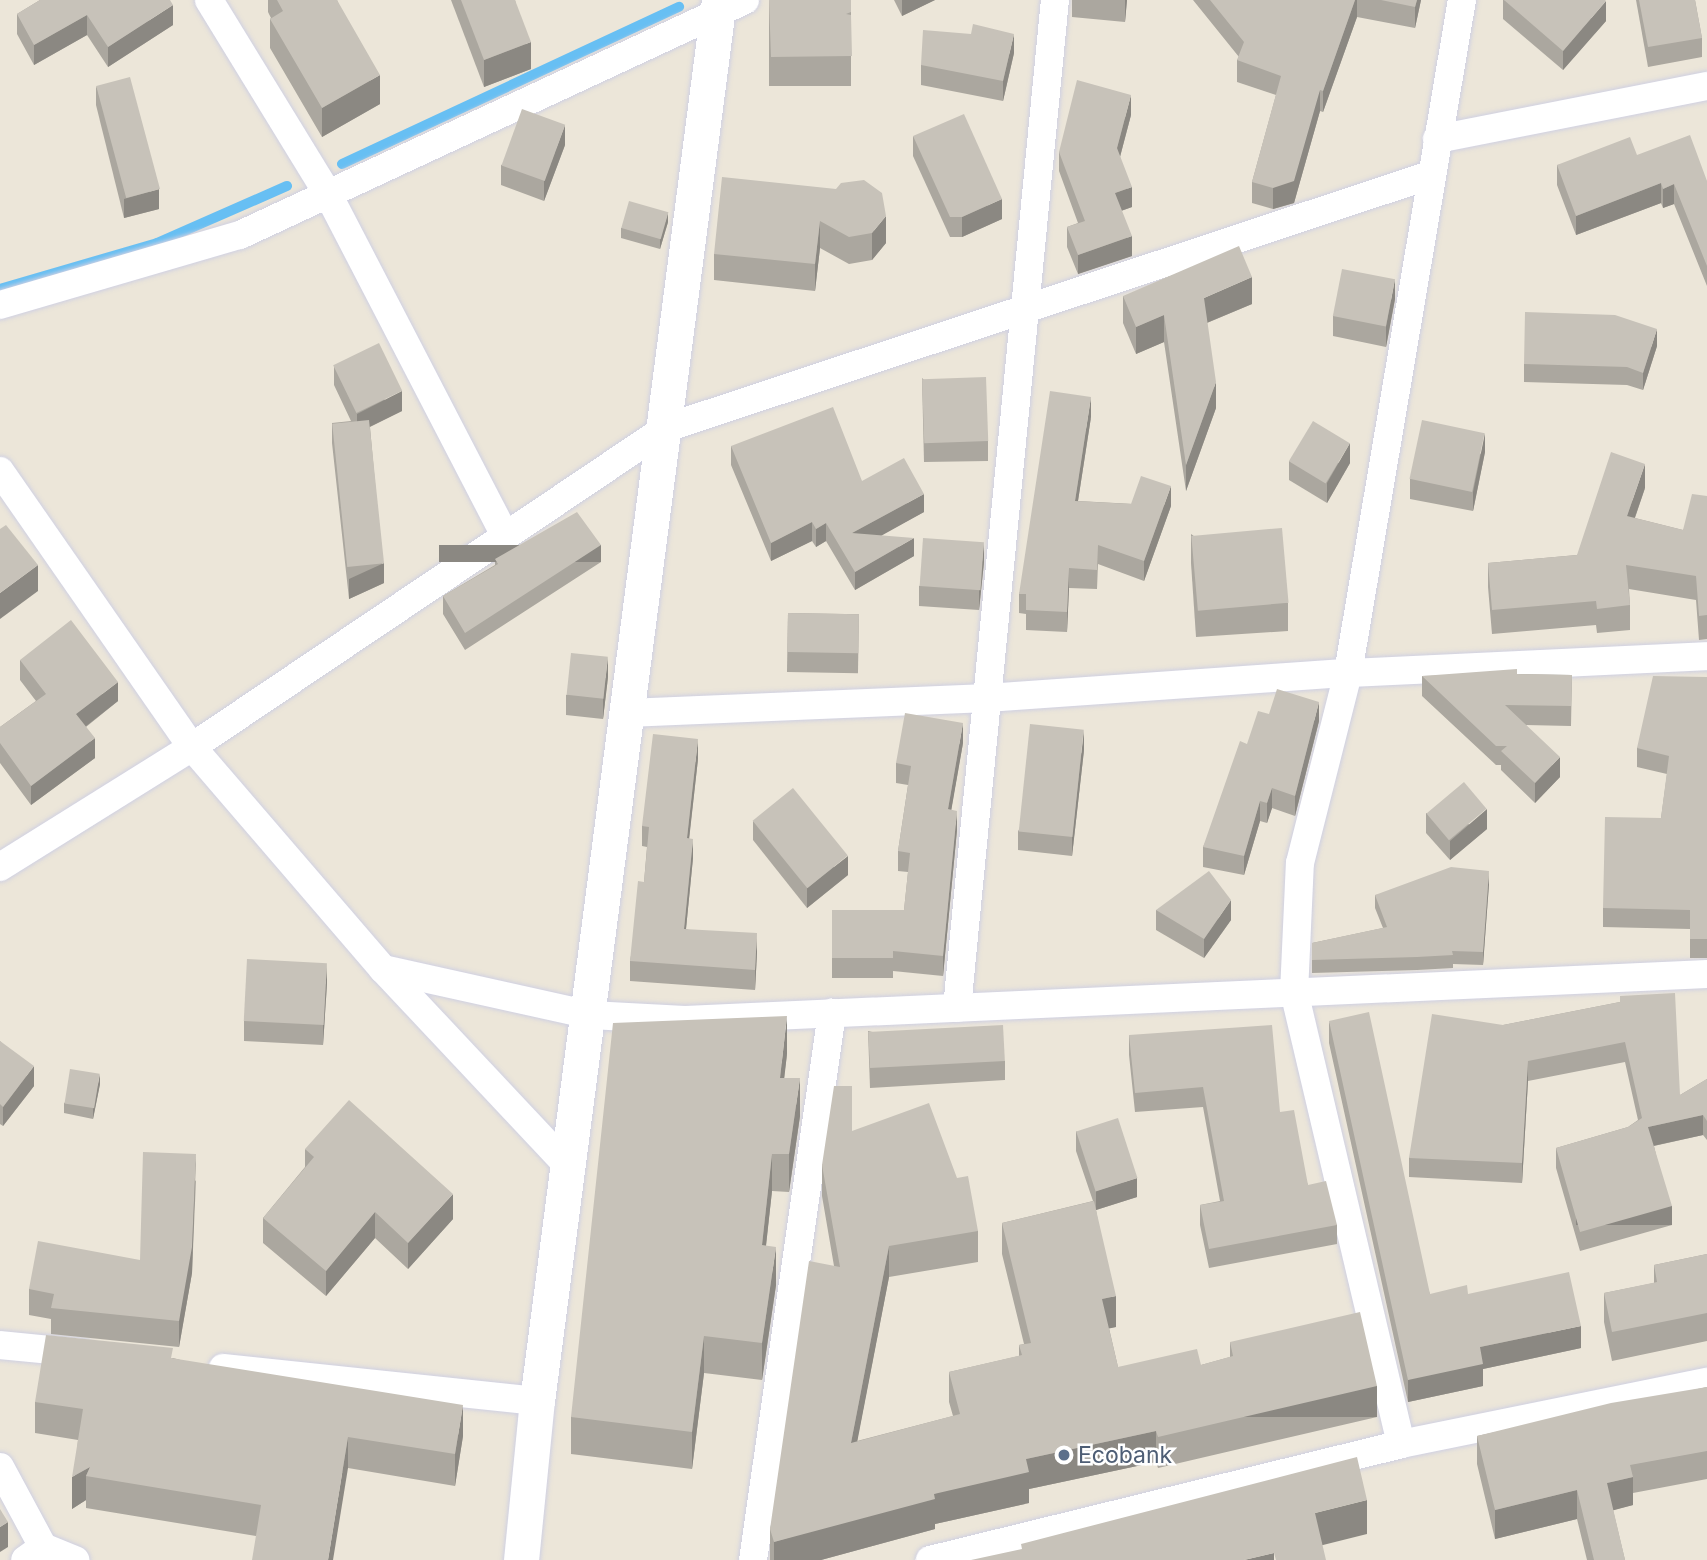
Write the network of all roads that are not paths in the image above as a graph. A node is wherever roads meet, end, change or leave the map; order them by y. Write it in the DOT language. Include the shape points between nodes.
graph roads {
  1 [pos="209,0"];
  2 [pos="1055,0"];
  3 [pos="1462,0"];
  4 [pos="727,4"];
  5 [pos="1705,92"];
  6 [pos="1437,139"];
  7 [pos="1430,175"];
  8 [pos="328,194"];
  9 [pos="0,305"];
  10 [pos="1022,307"];
  11 [pos="666,428"];
  12 [pos="0,471"];
  13 [pos="505,536"];
  14 [pos="1707,656"];
  15 [pos="1348,673"];
  16 [pos="986,698"];
  17 [pos="629,713"];
  18 [pos="192,747"];
  19 [pos="0,867"];
  20 [pos="383,969"];
  21 [pos="1707,974"];
  22 [pos="1294,993"];
  23 [pos="957,1007"];
  24 [pos="832,1013"];
  25 [pos="590,1016"];
  26 [pos="569,1167"];
  27 [pos="0,1345"];
  28 [pos="110,1356"];
  29 [pos="193,1365"];
  30 [pos="1707,1381"];
  31 [pos="537,1401"];
  32 [pos="1401,1444"];
  33 [pos="0,1467"];
  34 [pos="34,1554"];
  35 [pos="75,1560"];
  36 [pos="522,1560"];
  37 [pos="753,1560"];
  38 [pos="930,1560"];
  1 -- 8 [label="street"];
  2 -- 10 [label="street"];
  3 -- 6 [label="street"];
  4 -- 8 [label="street"];
  4 -- 11 [label="street"];
  5 -- 6 [label="street"];
  6 -- 7 [label="street"];
  7 -- 10 [label="street"];
  7 -- 15 [label="street"];
  8 -- 9 [label="street" via="240,235"];
  8 -- 13 [label="street"];
  10 -- 11 [label="street"];
  10 -- 16 [label="street"];
  11 -- 13 [label="street"];
  11 -- 17 [label="street"];
  12 -- 18 [label="street"];
  13 -- 18 [label="street"];
  14 -- 15 [label="street"];
  15 -- 16 [label="street"];
  15 -- 22 [label="street" via="1300,863"];
  16 -- 17 [label="street"];
  16 -- 23 [label="street"];
  17 -- 25 [label="street"];
  18 -- 19 [label="street"];
  18 -- 20 [label="street"];
  20 -- 25 [label="street"];
  20 -- 26 [label="street"];
  21 -- 22 [label="street"];
  22 -- 23 [label="street"];
  22 -- 32 [label="street"];
  23 -- 24 [label="street"];
  24 -- 25 [label="street" via="685,1020"];
  24 -- 37 [label="street"];
  25 -- 26 [label="street"];
  26 -- 31 [label="street"];
  27 -- 28 [label="street"];
  29 -- 31 [label="street"];
  30 -- 32 [label="street"];
  31 -- 36 [label="street"];
  32 -- 38 [label="street"];
  33 -- 34 [label="street"];
  34 -- 35 [label="street"];
}
